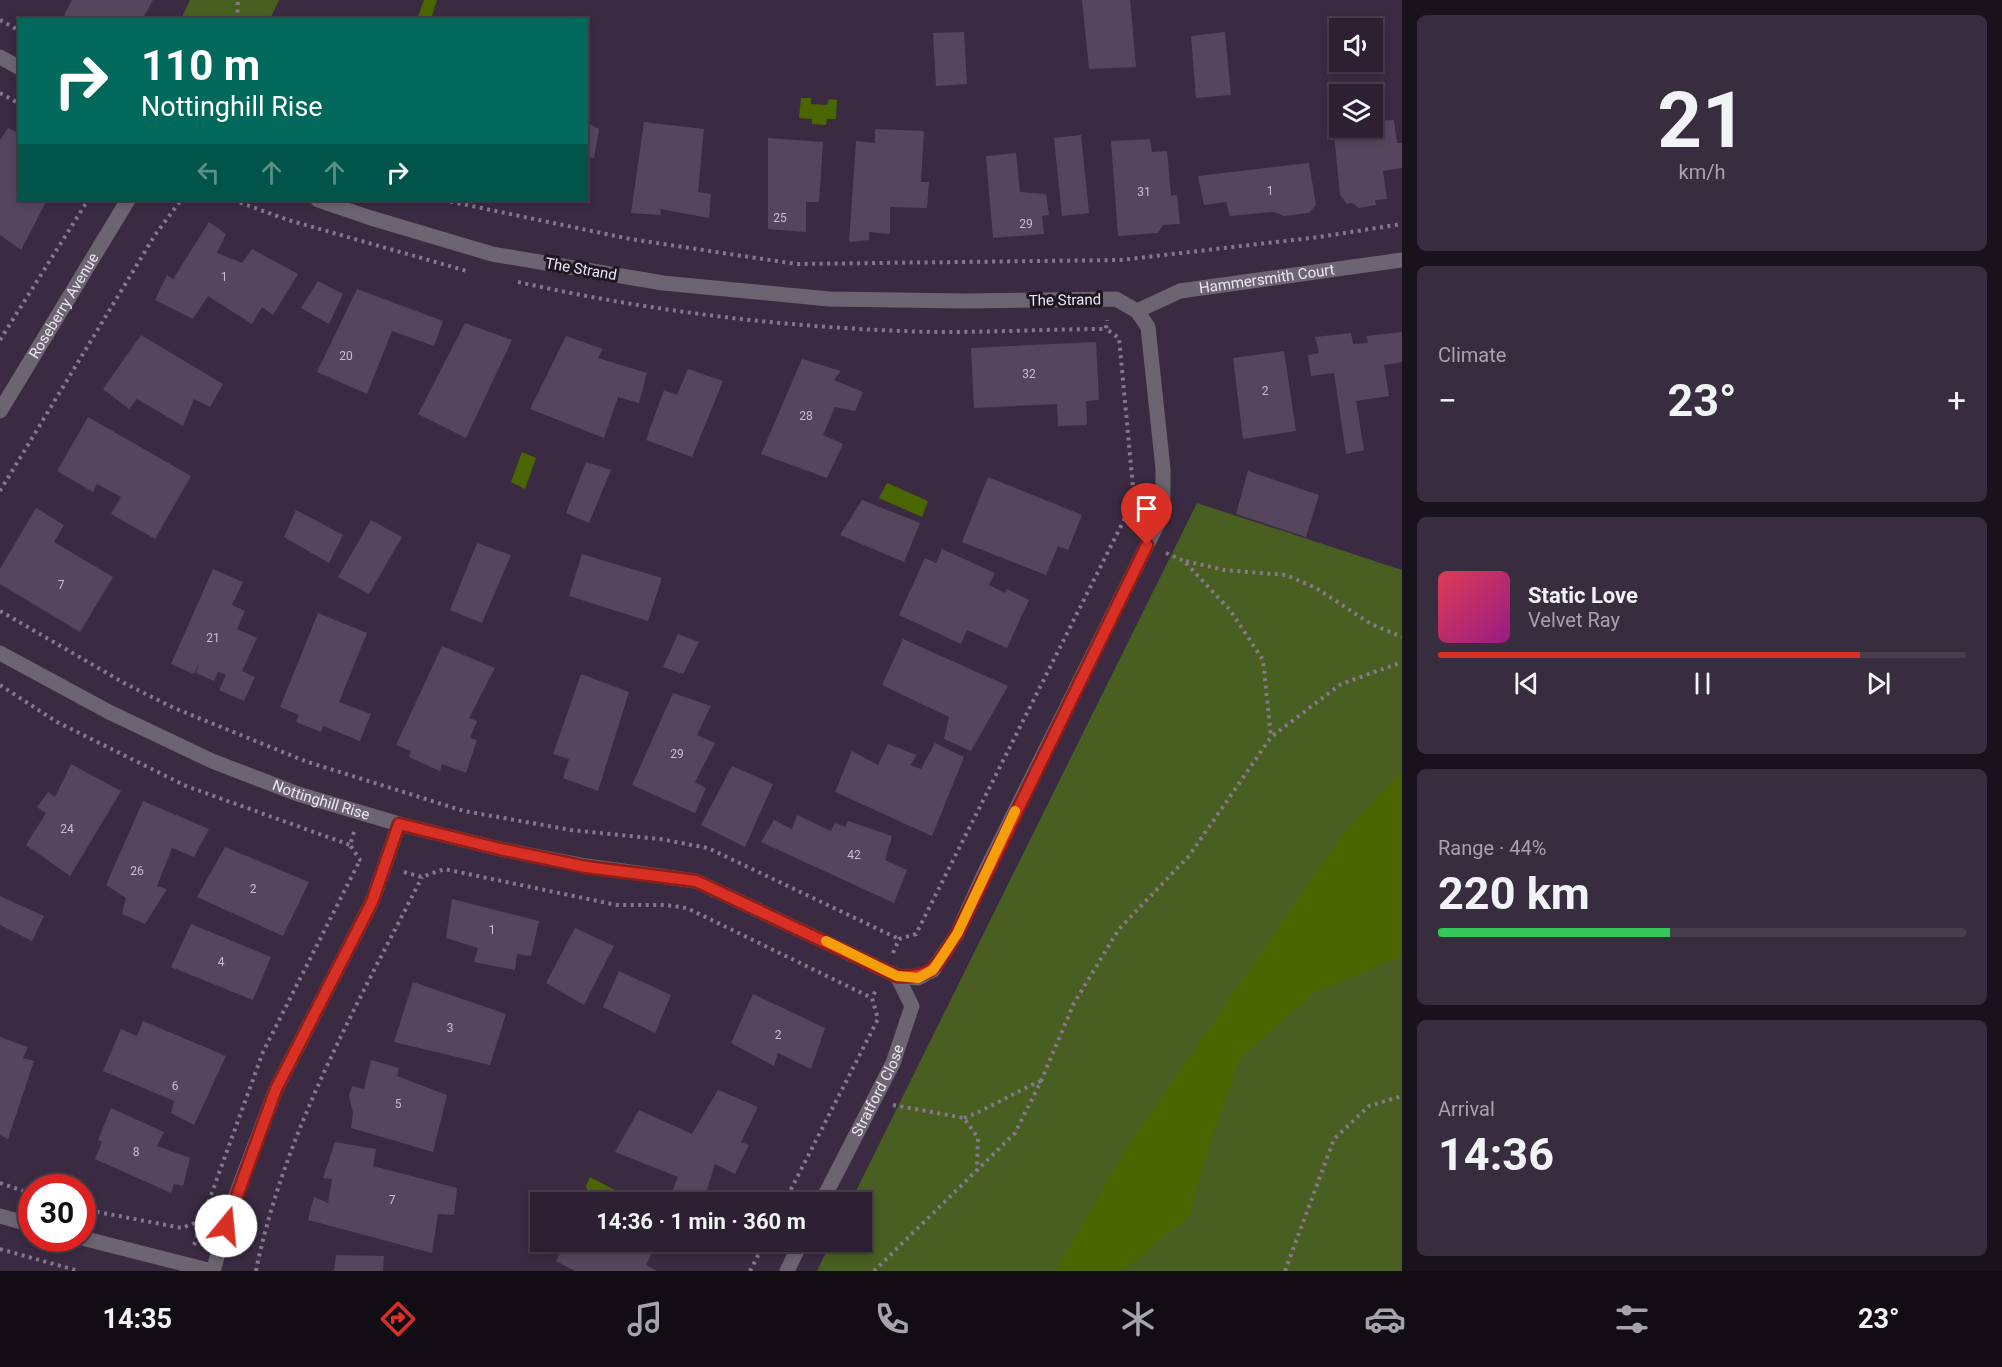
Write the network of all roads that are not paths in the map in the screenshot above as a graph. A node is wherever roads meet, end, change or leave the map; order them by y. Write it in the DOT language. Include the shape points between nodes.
graph roads {
  1 [pos="0,57"];
  2 [pos="18,67"];
  3 [pos="127,201"];
  4 [pos="321,201"];
  5 [pos="1402,260"];
  6 [pos="1137,311"];
  7 [pos="0,411"];
  8 [pos="0,652"];
  9 [pos="399,824"];
  10 [pos="892,973"];
  11 [pos="827,1192"];
  12 [pos="0,1216"];
  13 [pos="18,1221"];
  14 [pos="96,1242"];
  15 [pos="796,1252"];
  16 [pos="212,1271"];
  17 [pos="787,1271"];
  1 -- 2 [label="street"];
  3 -- 7 [label="street, Roseberry Avenue"];
  4 -- 6 [label="street, The Strand" via="492,254 663,283 829,299 966,302 1116,299"];
  5 -- 6 [label="street, Hammersmith Court" via="1180,291"];
  6 -- 10 [label="street" via="1148,327 1163,469 1163,513 957,934 933,970 918,978"];
  8 -- 9 [label="street, Nottinghill Rise" via="109,712 212,761 298,794"];
  9 -- 10 [label="street, Nottinghill Rise" via="586,867 696,881"];
  9 -- 16 [label="street" via="372,902 276,1089"];
  10 -- 11 [label="street, Stratford Close" via="912,1006 893,1063"];
  12 -- 13 [label="street"];
  14 -- 16 [label="street"];
  15 -- 17 [label="street"];
}
